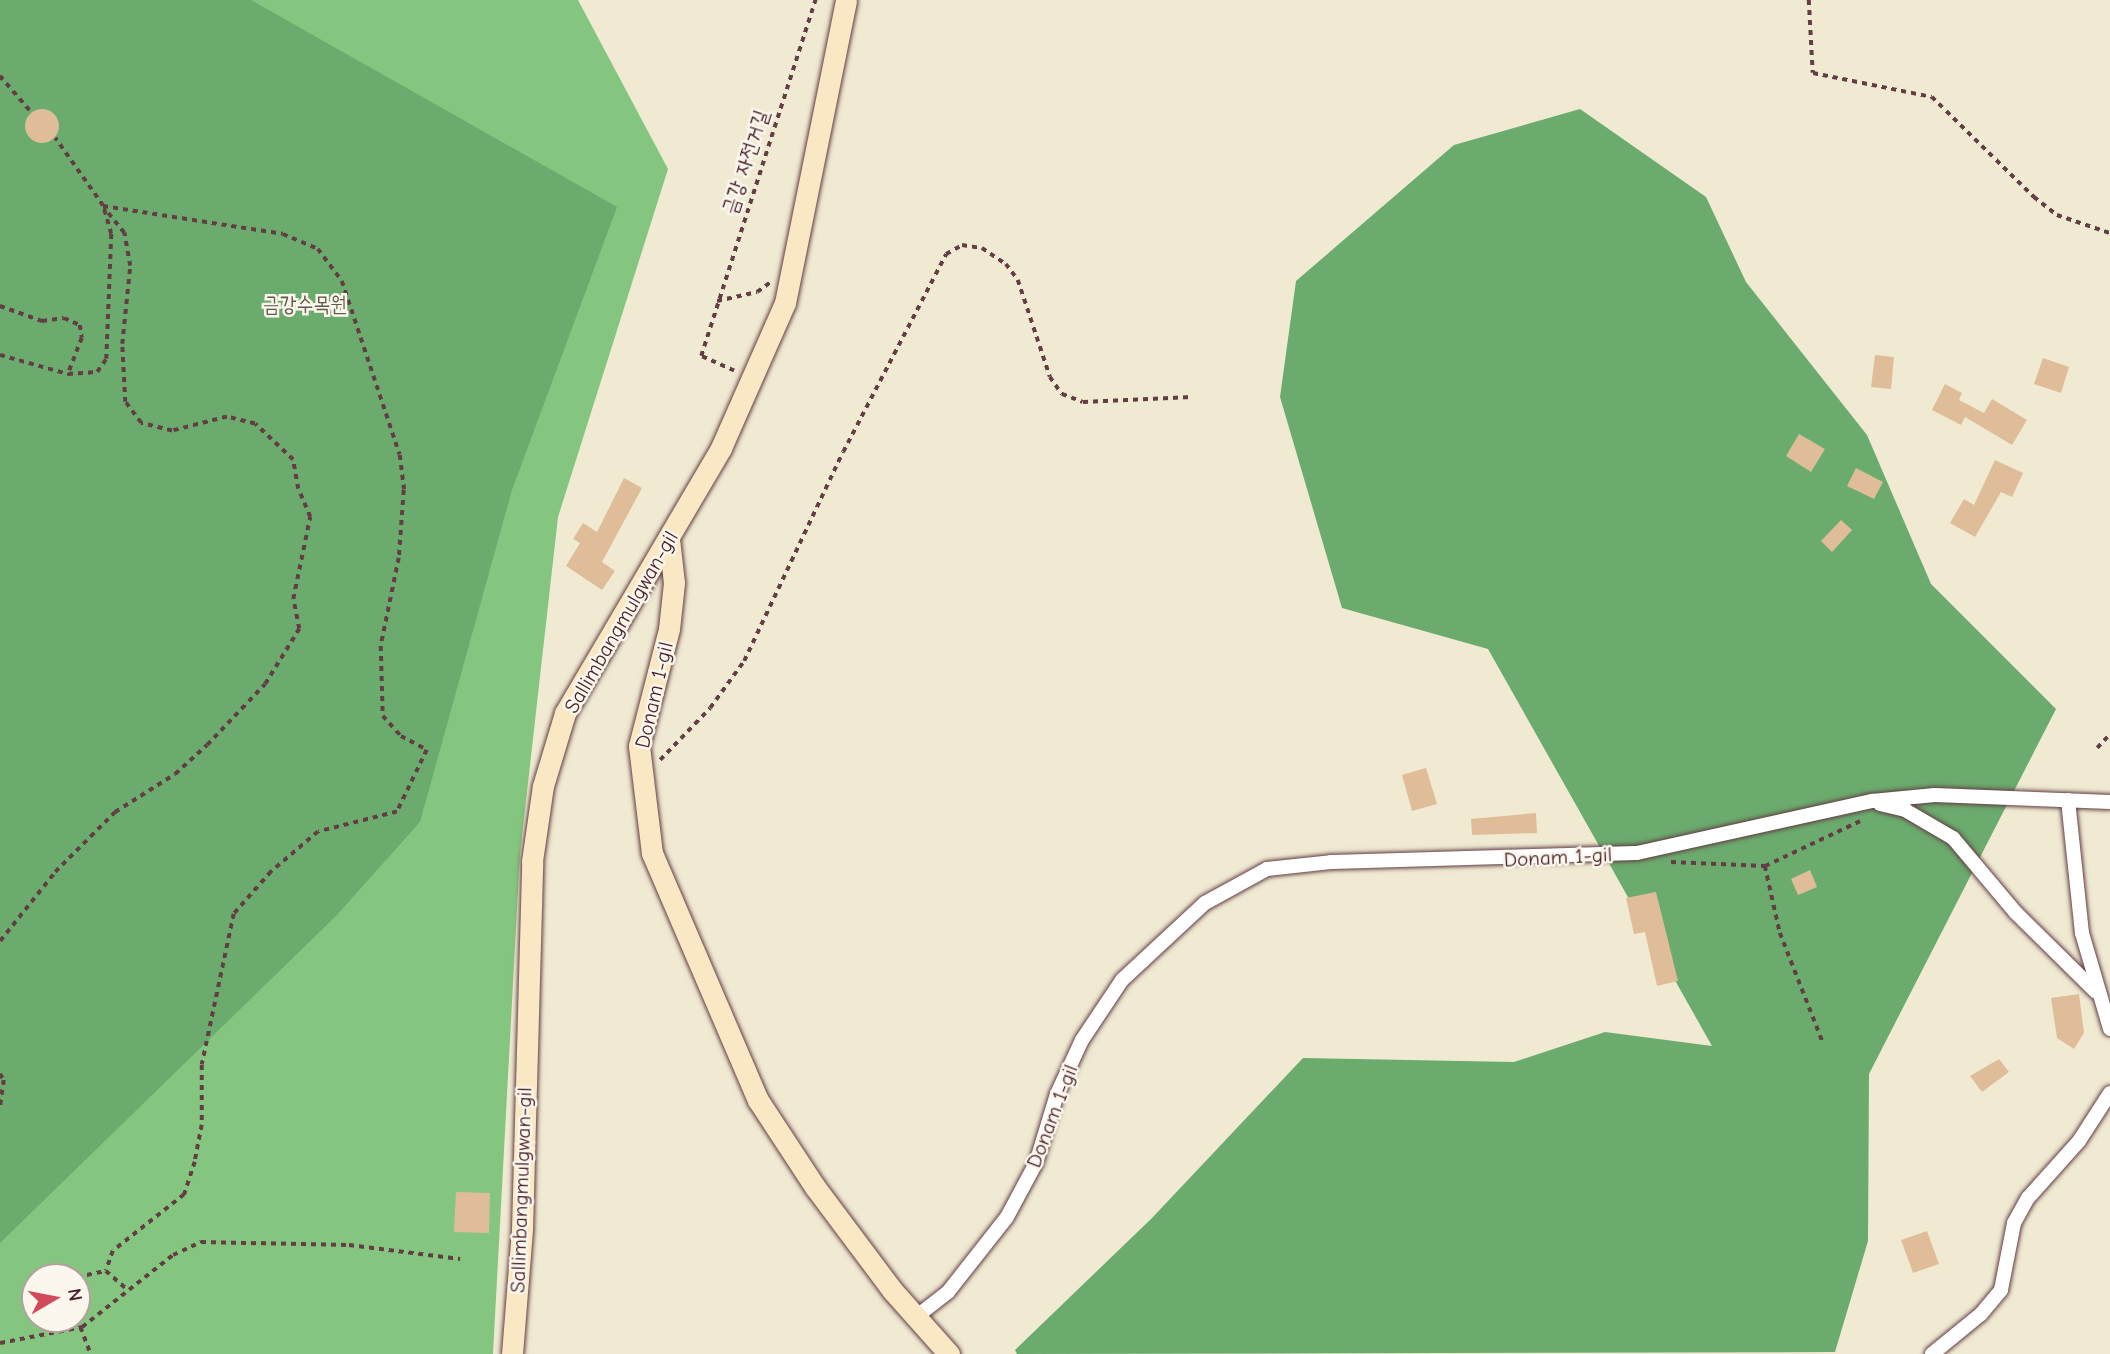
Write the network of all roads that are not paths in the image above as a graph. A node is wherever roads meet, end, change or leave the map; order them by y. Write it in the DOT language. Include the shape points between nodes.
graph roads {
  1 [pos="846,0"];
  2 [pos="669,539"];
  3 [pos="2068,800"];
  4 [pos="1872,801"];
  5 [pos="2110,802"];
  6 [pos="2096,992"];
  7 [pos="2110,1029"];
  8 [pos="2110,1093"];
  9 [pos="916,1317"];
  10 [pos="512,1354"];
  11 [pos="949,1354"];
  12 [pos="1932,1354"];
  1 -- 2 [label="main road, Sallimbangmulgwan-gil" via="785,303 720,448"];
  2 -- 9 [label="main road, Donam 1-gil" via="674,583 669,629 639,746 652,853 758,1100 815,1187"];
  2 -- 10 [label="main road, Sallimbangmulgwan-gil" via="565,713 543,786 532,861 522,1229"];
  3 -- 4 [label="street, Donam 1-gil" via="1935,795"];
  3 -- 5 [label="street, Donam 1-gil"];
  3 -- 6 [label="street" via="2082,933"];
  4 -- 6 [label="street" via="1894,807 1953,838 2017,913"];
  4 -- 9 [label="street, Donam 1-gil" via="1637,853 1331,862 1267,869 1205,903 1122,980 1082,1040 1057,1094 1035,1163 1007,1217 948,1292"];
  6 -- 7 [label="street"];
  8 -- 12 [label="street" via="2079,1141 2028,1198 2014,1223 2001,1290 1981,1314"];
  9 -- 11 [label="main road"];
}
